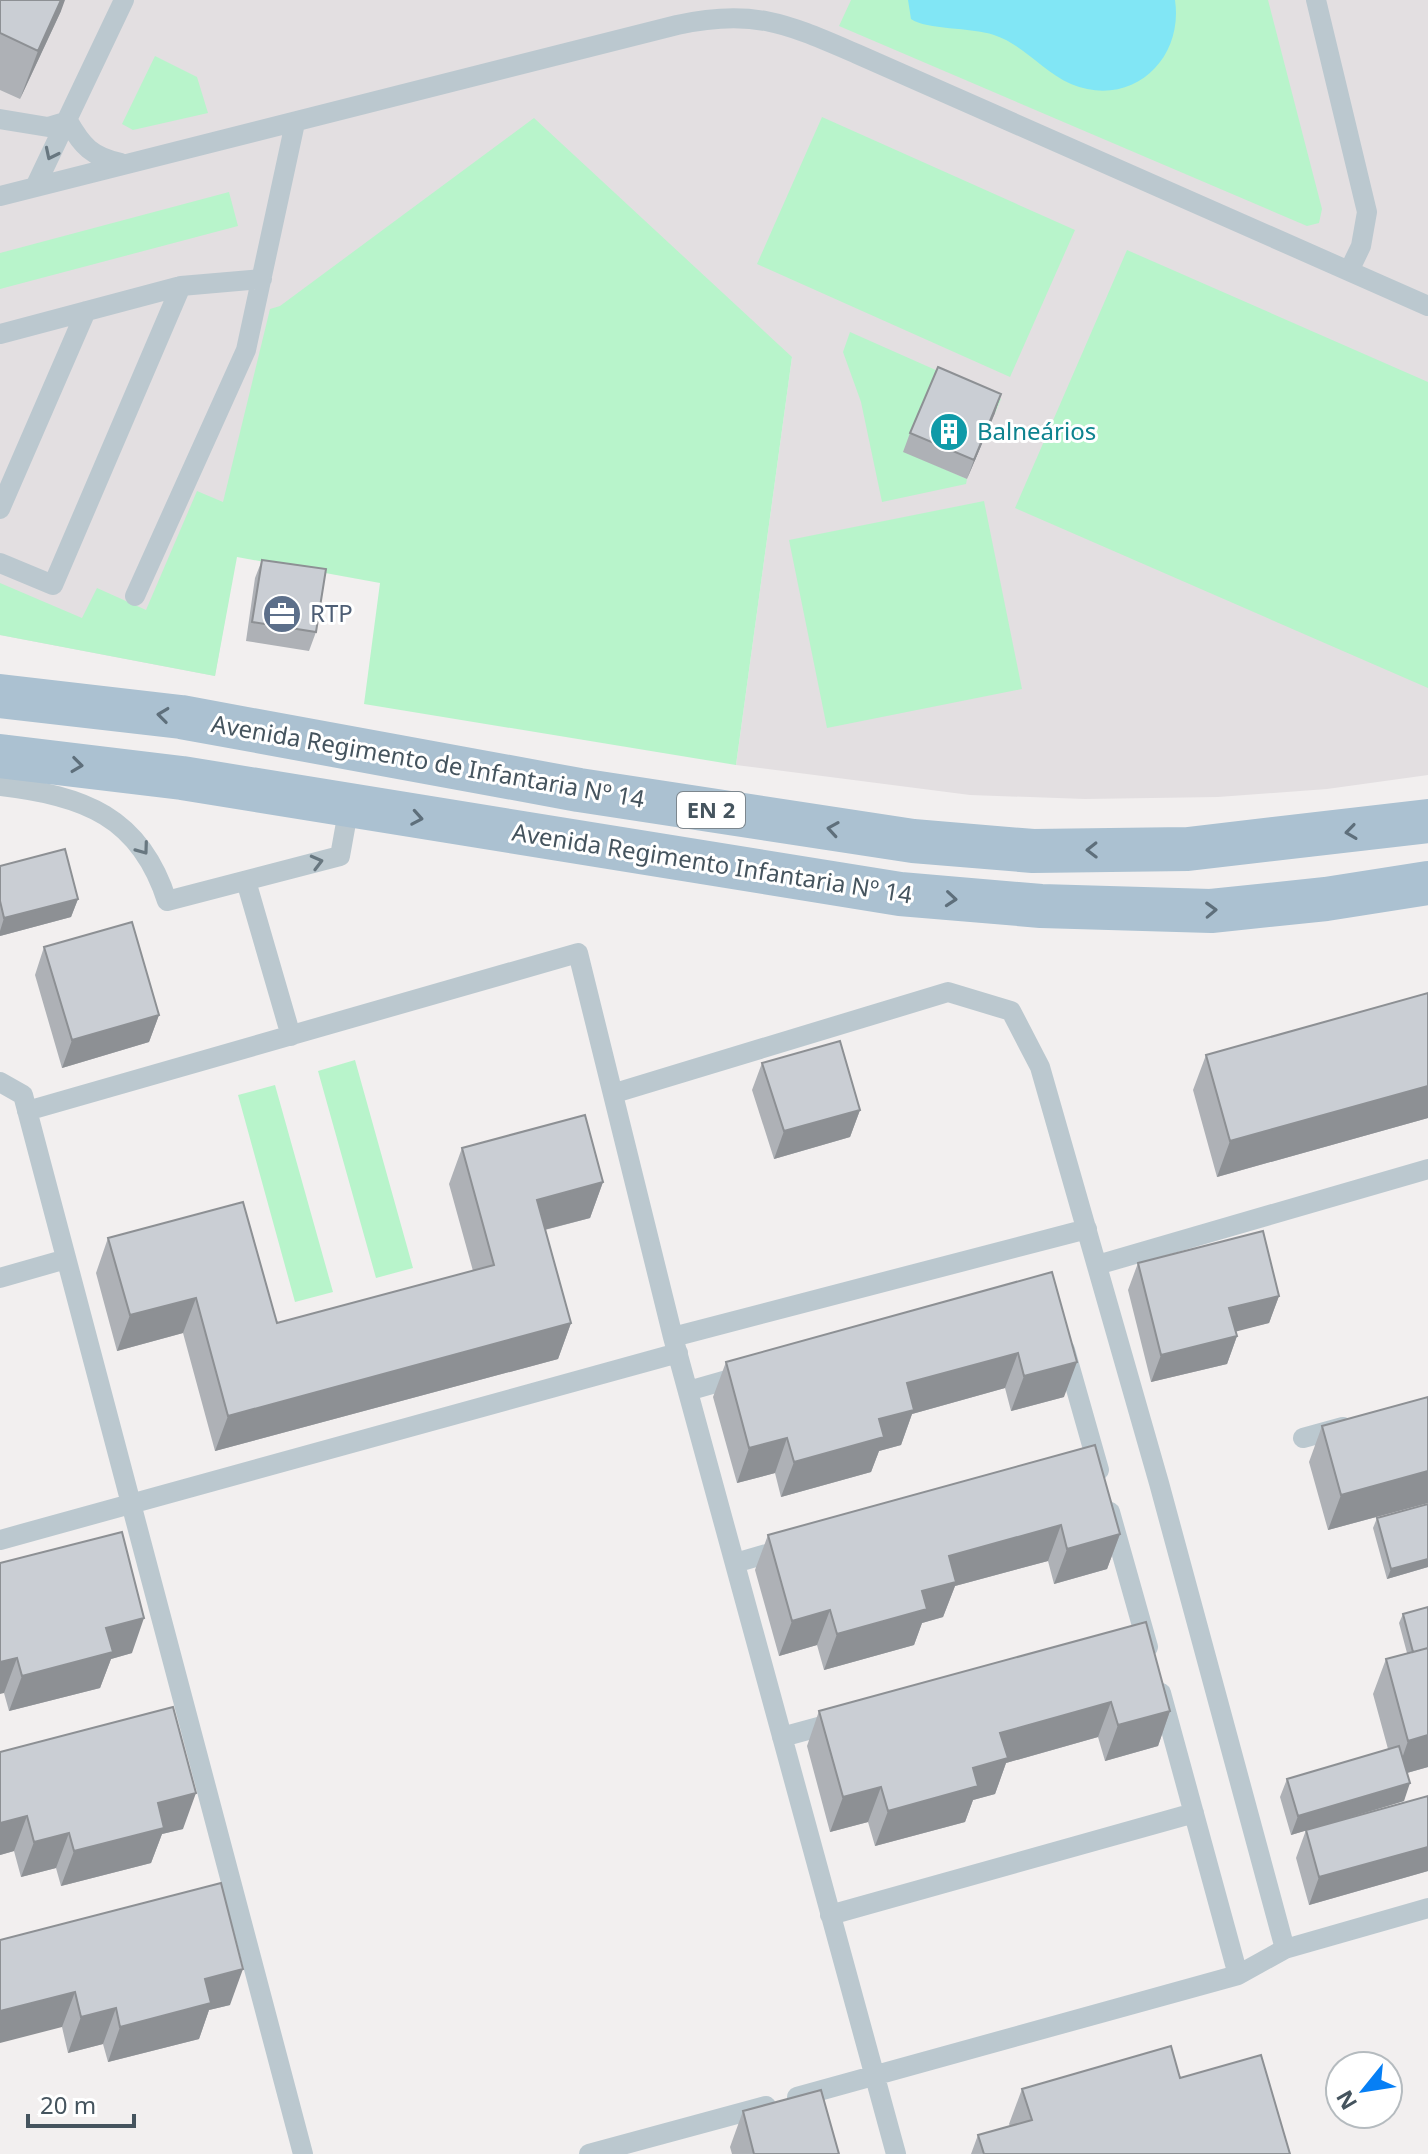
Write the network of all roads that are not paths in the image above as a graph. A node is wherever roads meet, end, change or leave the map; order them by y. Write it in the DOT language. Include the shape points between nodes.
graph roads {
  1 [pos="124,0"];
  2 [pos="1316,0"];
  3 [pos="0,119"];
  4 [pos="68,121"];
  5 [pos="295,123"];
  6 [pos="128,164"];
  7 [pos="35,187"];
  8 [pos="0,196"];
  9 [pos="1349,271"];
  10 [pos="262,279"];
  11 [pos="181,286"];
  12 [pos="1428,306"];
  13 [pos="86,311"];
  14 [pos="0,334"];
  15 [pos="0,509"];
  16 [pos="0,563"];
  17 [pos="135,596"];
  18 [pos="0,696"];
  19 [pos="0,756"];
  20 [pos="0,786"];
  21 [pos="349,806"];
  22 [pos="1428,821"];
  23 [pos="246,881"];
  24 [pos="1428,883"];
  25 [pos="291,1036"];
  26 [pos="0,1082"];
  27 [pos="615,1093"];
  28 [pos="27,1111"];
  29 [pos="1428,1169"];
  30 [pos="1087,1229"];
  31 [pos="66,1259"];
  32 [pos="1097,1265"];
  33 [pos="0,1278"];
  34 [pos="1060,1332"];
  35 [pos="676,1345"];
  36 [pos="763,1370"];
  37 [pos="688,1391"];
  38 [pos="1359,1423"];
  39 [pos="1303,1438"];
  40 [pos="131,1504"];
  41 [pos="0,1540"];
  42 [pos="810,1542"];
  43 [pos="735,1563"];
  44 [pos="858,1716"];
  45 [pos="782,1737"];
  46 [pos="1194,1813"];
  47 [pos="1428,1908"];
  48 [pos="830,1915"];
  49 [pos="1285,1949"];
  50 [pos="1238,1975"];
  51 [pos="875,2077"];
  52 [pos="822,2090"];
  53 [pos="828,2116"];
  54 [pos="303,2154"];
  55 [pos="589,2154"];
  56 [pos="896,2154"];
  1 -- 4 [label="lane"];
  2 -- 9 [label="lane" via="1367,212 1361,246"];
  3 -- 4 [label="lane" via="48,127"];
  4 -- 6 [label="lane" via="88,152"];
  4 -- 7 [label="lane, one-way"];
  5 -- 6 [label="lane"];
  5 -- 9 [label="lane" via="700,20 775,20"];
  5 -- 10 [label="lane"];
  6 -- 7 [label="lane"];
  7 -- 8 [label="lane"];
  9 -- 12 [label="lane"];
  10 -- 11 [label="lane"];
  10 -- 17 [label="lane" via="246,350"];
  11 -- 13 [label="lane"];
  11 -- 16 [label="lane" via="53,585"];
  13 -- 14 [label="lane"];
  13 -- 15 [label="lane"];
  22 -- 18 [label="main road, Avenida Regimento de Infantaria Nº 14 / EN 2, one-way" via="1188,849 1033,851 928,842 563,788 181,717"];
  19 -- 21 [label="main road, Avenida Regimento Infantaria Nº 14 / EN 2, one-way" via="182,778"];
  20 -- 23 [label="lane, one-way" via="76,803 118,821 157,869 167,901"];
  23 -- 21 [label="lane, one-way" via="340,856"];
  21 -- 24 [label="main road, Avenida Regimento Infantaria Nº 14 / EN 2, one-way" via="900,894 1041,906 1211,911"];
  23 -- 25 [label="lane"];
  25 -- 27 [label="lane" via="578,953"];
  25 -- 28 [label="lane"];
  26 -- 28 [label="lane" via="23,1095"];
  27 -- 30 [label="lane" via="948,992 1011,1011 1040,1067"];
  27 -- 35 [label="lane"];
  28 -- 31 [label="lane"];
  29 -- 32 [label="lane"];
  30 -- 32 [label="lane"];
  30 -- 35 [label="lane"];
  31 -- 33 [label="lane"];
  31 -- 40 [label="lane"];
  32 -- 49 [label="lane"];
  34 -- 46 [label="lane" via="1088,1463"];
  35 -- 37 [label="lane"];
  35 -- 40 [label="lane"];
  36 -- 37 [label="lane"];
  37 -- 43 [label="lane"];
  38 -- 39 [label="lane"];
  40 -- 41 [label="lane"];
  40 -- 54 [label="lane" via="134,1545"];
  42 -- 43 [label="lane"];
  43 -- 45 [label="lane"];
  44 -- 45 [label="lane"];
  45 -- 48 [label="lane"];
  46 -- 48 [label="lane"];
  46 -- 50 [label="lane"];
  47 -- 49 [label="lane"];
  48 -- 51 [label="lane"];
  49 -- 50 [label="lane"];
  50 -- 51 [label="lane"];
  51 -- 52 [label="lane"];
  51 -- 56 [label="lane"];
  52 -- 53 [label="lane"];
  52 -- 55 [label="lane"];
}
